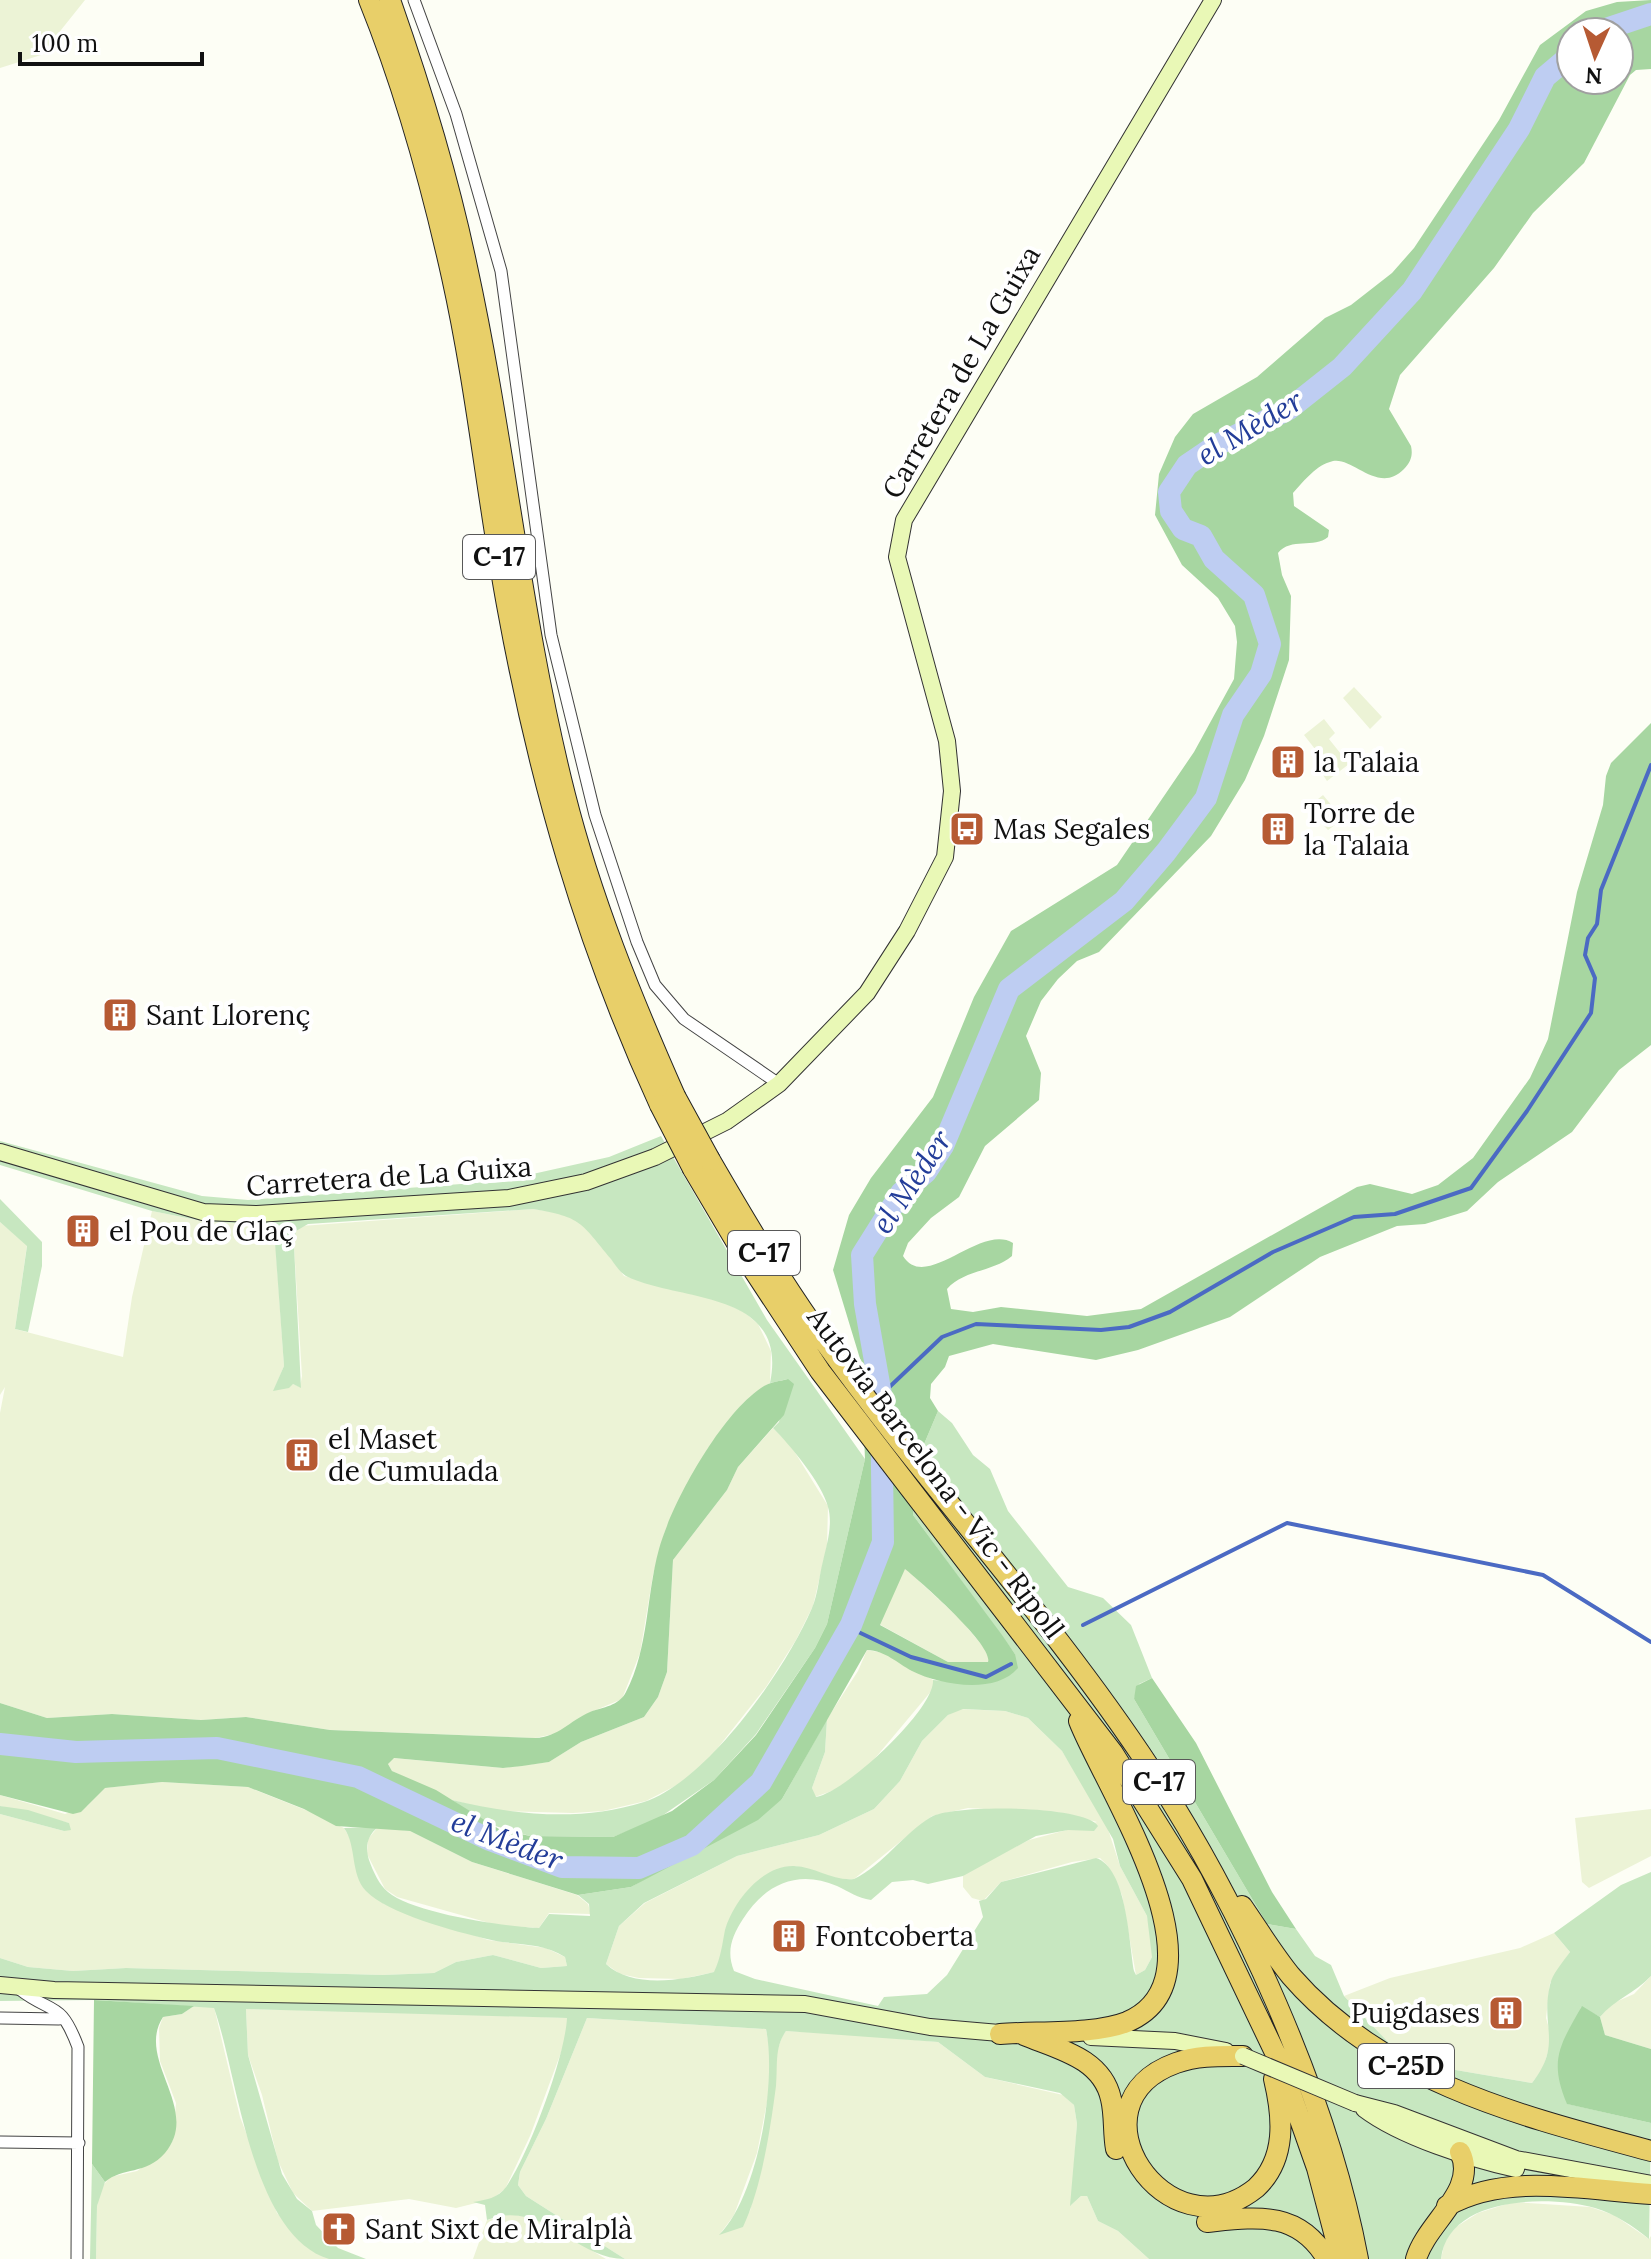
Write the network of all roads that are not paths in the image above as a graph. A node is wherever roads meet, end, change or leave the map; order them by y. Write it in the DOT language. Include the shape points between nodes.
graph roads {
  1 [pos="369,0"];
  2 [pos="390,0"];
  3 [pos="414,0"];
  4 [pos="1213,0"];
  5 [pos="779,1084"];
  6 [pos="668,1101"];
  7 [pos="0,1152"];
  8 [pos="702,1164"];
  9 [pos="1070,1698"];
  10 [pos="1222,1889"];
  11 [pos="0,1985"];
  12 [pos="18,1988"];
  13 [pos="0,2018"];
  14 [pos="59,2019"];
  15 [pos="1000,2034"];
  16 [pos="1024,2035"];
  17 [pos="1272,2049"];
  18 [pos="1243,2056"];
  19 [pos="1360,2104"];
  20 [pos="0,2142"];
  21 [pos="79,2143"];
  22 [pos="1651,2151"];
  23 [pos="1460,2152"];
  24 [pos="1649,2187"];
  25 [pos="1447,2206"];
  26 [pos="77,2259"];
  27 [pos="1327,2259"];
  28 [pos="1341,2259"];
  29 [pos="1358,2259"];
  30 [pos="1416,2259"];
  1 -- 6 [label="highway, Autovia Barcelona - Vic - Ripoll / C-17" via="399,78 452,279 507,606 551,810 618,1013"];
  2 -- 6 [label="highway, Autovia Barcelona - Vic - Ripoll / C-17" via="430,116 467,266 524,602 566,799"];
  3 -- 5 [label="street" via="456,114 497,256 551,635 595,815 637,942 655,985 684,1019"];
  4 -- 5 [label="street, Carretera de La Guixa" via="904,520 897,557 952,773 945,857 867,993"];
  5 -- 7 [label="street, Carretera de La Guixa" via="727,1121 655,1157 586,1182 509,1198 281,1213 203,1212"];
  6 -- 8 [label="highway, Autovia Barcelona - Vic - Ripoll / C-17, bridge"];
  8 -- 9 [label="highway, Autovia Barcelona - Vic - Ripoll / C-17" via="820,1371"];
  8 -- 10 [label="highway, Autovia Barcelona - Vic - Ripoll / C-17" via="824,1341 1149,1766"];
  9 -- 15 [label="highway" via="1139,1843 1158,1897 1167,1943 1164,1979 1147,2008 1117,2025"];
  9 -- 17 [label="highway, Autovia Barcelona - Vic - Ripoll / C-17" via="1113,1753 1192,1879"];
  10 -- 22 [label="highway, C-25D" via="1231,1891 1292,1976 1320,2003 1418,2074 1495,2106"];
  10 -- 29 [label="highway, Autovia Barcelona - Vic - Ripoll / C-17" via="1295,2051"];
  11 -- 12 [label="street"];
  12 -- 15 [label="street" via="805,2004"];
  12 -- 21 [label="street" via="57,2008 68,2021 78,2047"];
  13 -- 14 [label="street"];
  15 -- 16 [label="street"];
  16 -- 18 [label="street" via="1175,2041"];
  16 -- 27 [label="highway" via="1075,2055 1099,2074 1111,2099 1122,2171 1153,2207 1198,2222 1260,2216 1281,2220 1305,2233"];
  17 -- 18 [label="highway" via="1268,2058 1282,2132 1269,2173 1248,2195 1226,2206 1199,2210 1166,2201 1132,2162 1127,2128 1135,2100 1150,2079 1176,2063"];
  17 -- 28 [label="highway, Autovia Barcelona - Vic - Ripoll / C-17" via="1317,2168"];
  18 -- 19 [label="street, bridge"];
  19 -- 23 [label="street" via="1374,2117"];
  19 -- 24 [label="street" via="1516,2159"];
  20 -- 21 [label="street"];
  21 -- 26 [label="street"];
  23 -- 24 [label="street" via="1559,2179"];
  23 -- 25 [label="highway" via="1464,2178"];
  24 -- 25 [label="highway" via="1530,2186 1480,2191"];
  25 -- 30 [label="highway"];
}
